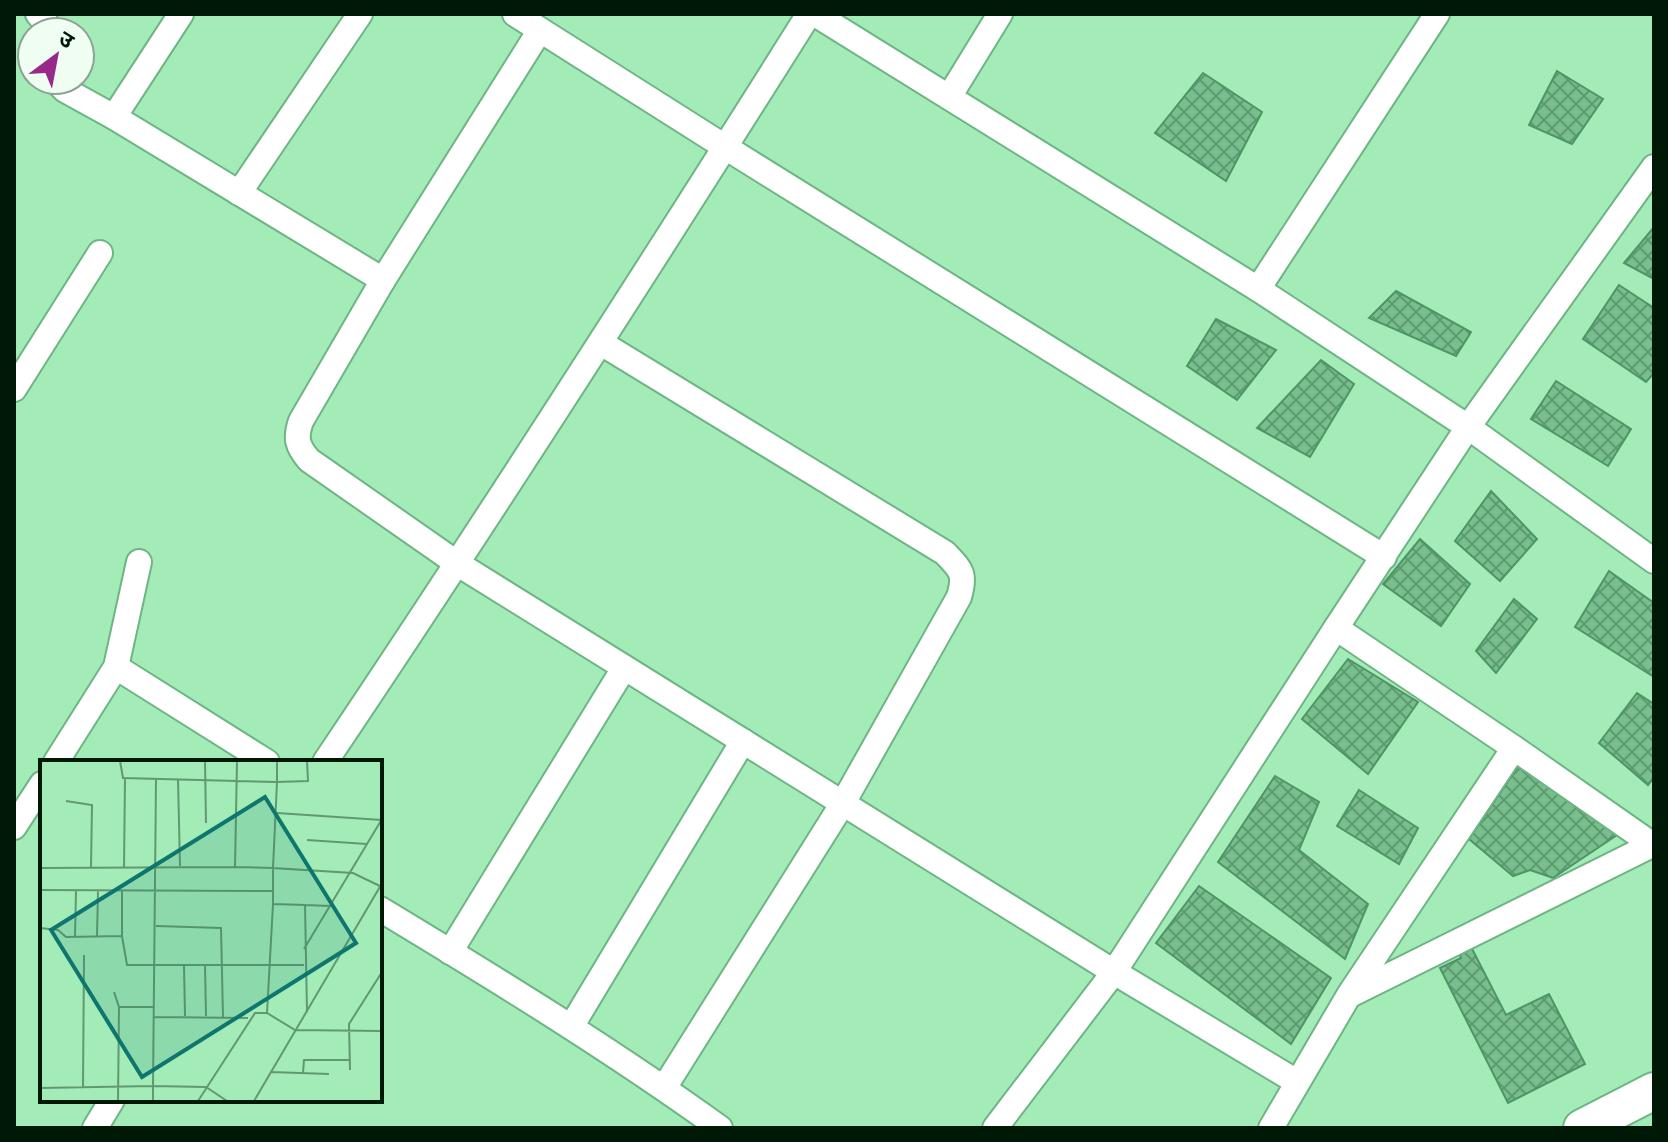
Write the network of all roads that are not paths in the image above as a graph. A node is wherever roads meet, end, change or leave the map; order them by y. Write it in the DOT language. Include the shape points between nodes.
graph roads {
  1 [pos="181,14"];
  2 [pos="360,14"];
  3 [pos="515,14"];
  4 [pos="809,14"];
  5 [pos="815,14"];
  6 [pos="1000,14"];
  7 [pos="1437,14"];
  8 [pos="540,30"];
  9 [pos="76,96"];
  10 [pos="949,97"];
  11 [pos="114,117"];
  12 [pos="725,147"];
  13 [pos="1654,167"];
  14 [pos="239,193"];
  15 [pos="100,253"];
  16 [pos="383,280"];
  17 [pos="1258,289"];
  18 [pos="601,343"];
  19 [pos="14,389"];
  20 [pos="1468,427"];
  21 [pos="1384,557"];
  22 [pos="1654,561"];
  23 [pos="139,562"];
  24 [pos="458,564"];
  25 [pos="1336,628"];
  26 [pos="116,667"];
  27 [pos="624,668"];
  28 [pos="743,741"];
  29 [pos="1514,748"];
  30 [pos="57,760"];
  31 [pos="264,760"];
  32 [pos="326,760"];
  33 [pos="40,787"];
  34 [pos="843,803"];
  35 [pos="14,827"];
  36 [pos="1653,845"];
  37 [pos="382,910"];
  38 [pos="450,952"];
  39 [pos="1114,972"];
  40 [pos="1349,995"];
  41 [pos="571,1027"];
  42 [pos="1297,1082"];
  43 [pos="664,1088"];
  44 [pos="1654,1091"];
  45 [pos="111,1102"];
  46 [pos="95,1128"];
  47 [pos="720,1128"];
  48 [pos="995,1128"];
  49 [pos="1271,1128"];
  50 [pos="1582,1128"];
  1 -- 11 [label="street"];
  2 -- 14 [label="street"];
  3 -- 8 [label="street"];
  4 -- 12 [label="street"];
  5 -- 10 [label="street"];
  6 -- 10 [label="street"];
  7 -- 17 [label="street"];
  8 -- 12 [label="street"];
  8 -- 16 [label="street"];
  9 -- 11 [label="street"];
  10 -- 17 [label="street"];
  11 -- 14 [label="street"];
  12 -- 18 [label="street"];
  12 -- 21 [label="street"];
  13 -- 20 [label="street"];
  14 -- 16 [label="street"];
  15 -- 19 [label="street"];
  16 -- 24 [label="street" via="301,421 299,448"];
  17 -- 20 [label="street"];
  18 -- 24 [label="street"];
  18 -- 34 [label="street" via="945,553 961,570 959,597"];
  20 -- 21 [label="street"];
  20 -- 22 [label="street"];
  21 -- 25 [label="street"];
  23 -- 26 [label="street"];
  24 -- 27 [label="street"];
  24 -- 32 [label="street"];
  25 -- 29 [label="street"];
  25 -- 39 [label="street"];
  26 -- 30 [label="street"];
  26 -- 31 [label="street"];
  27 -- 28 [label="street"];
  27 -- 38 [label="street"];
  28 -- 34 [label="street"];
  28 -- 41 [label="street"];
  29 -- 36 [label="street"];
  29 -- 40 [label="street"];
  33 -- 35 [label="street"];
  34 -- 39 [label="street"];
  34 -- 43 [label="street"];
  36 -- 40 [label="street"];
  37 -- 38 [label="street"];
  38 -- 41 [label="street"];
  39 -- 42 [label="street"];
  39 -- 48 [label="street"];
  40 -- 42 [label="street"];
  41 -- 43 [label="street"];
  42 -- 49 [label="street"];
  43 -- 47 [label="street"];
  44 -- 50 [label="street"];
  45 -- 46 [label="street"];
}
